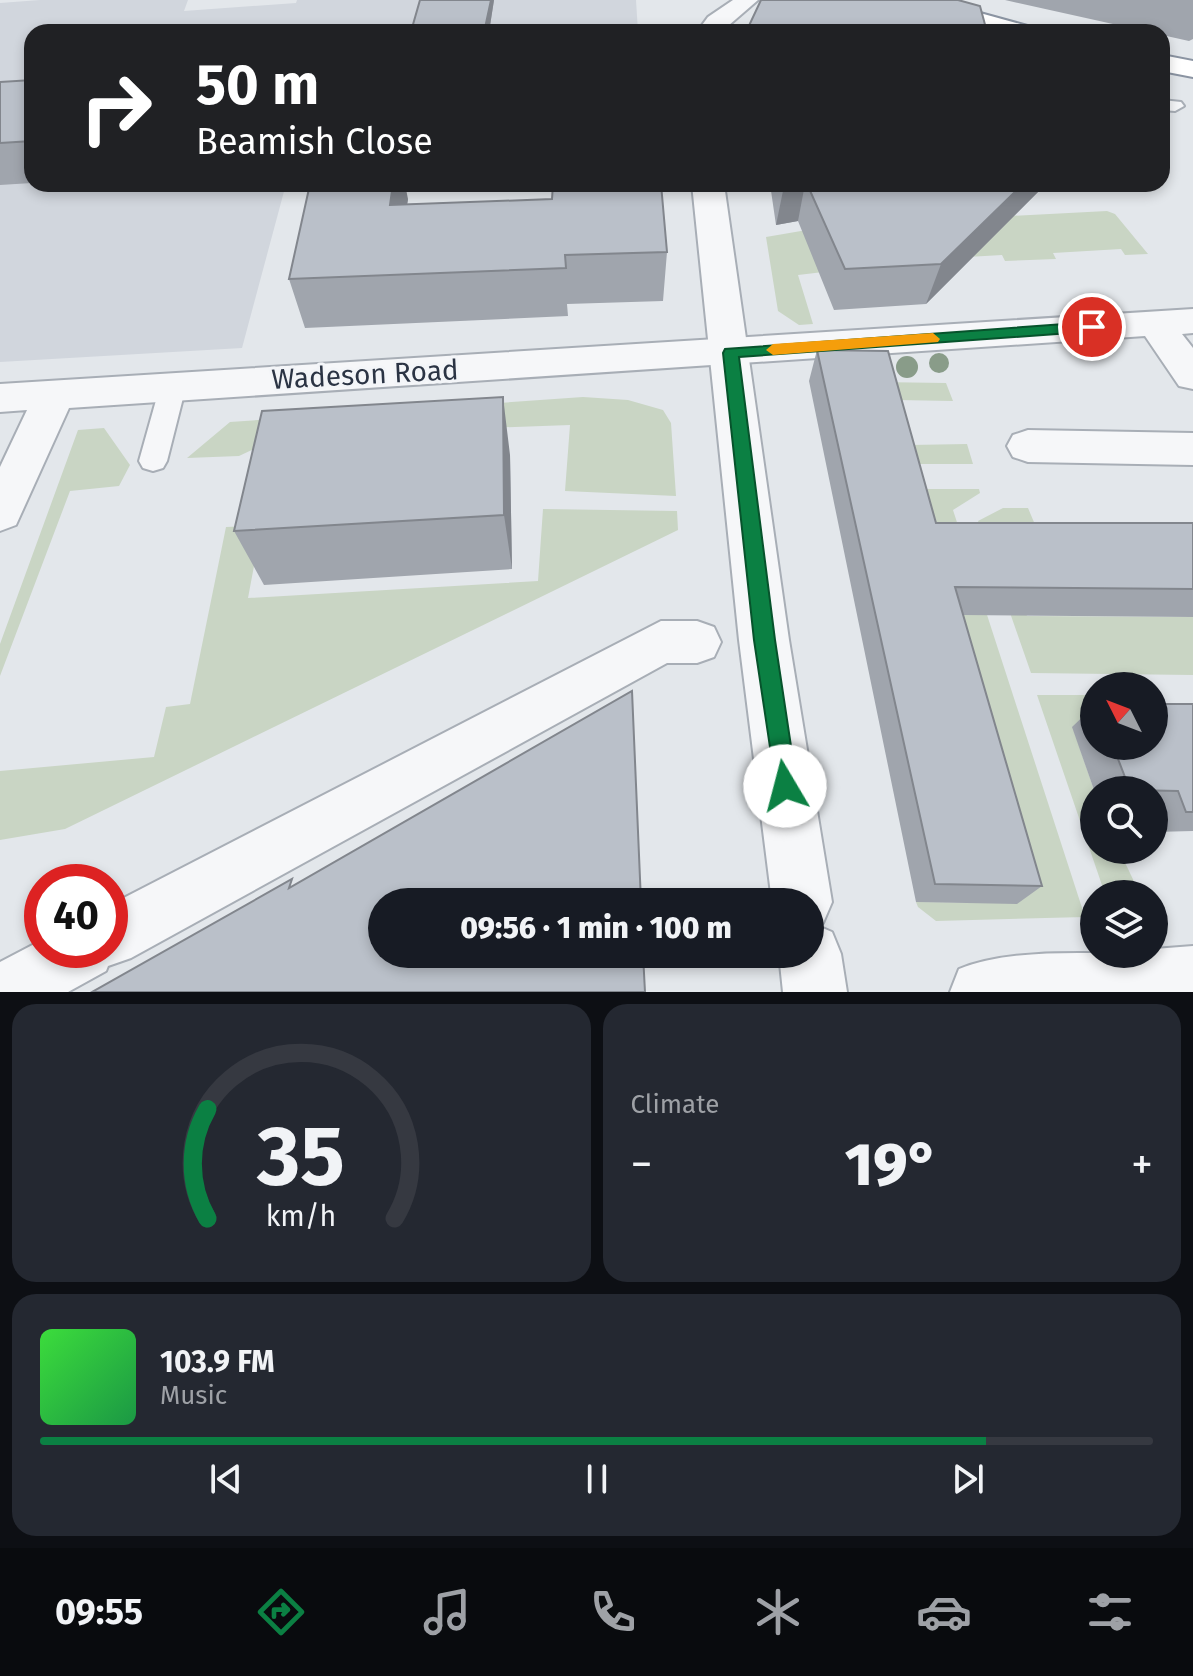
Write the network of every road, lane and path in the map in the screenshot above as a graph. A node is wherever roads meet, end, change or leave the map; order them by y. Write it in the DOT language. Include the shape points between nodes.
graph roads {
  1 [pos="698,0"];
  2 [pos="746,0"];
  3 [pos="881,0"];
  4 [pos="927,3"];
  5 [pos="709,24"];
  6 [pos="717,24"];
  7 [pos="996,24"];
  8 [pos="1170,65"];
  9 [pos="1193,69"];
  10 [pos="709,192"];
  11 [pos="1193,321"];
  12 [pos="1155,323"];
  13 [pos="731,353"];
  14 [pos="1193,376"];
  15 [pos="173,386"];
  16 [pos="55,394"];
  17 [pos="0,398"];
  18 [pos="1028,446"];
  19 [pos="1193,449"];
  20 [pos="153,461"];
  21 [pos="0,513"];
  22 [pos="697,642"];
  23 [pos="800,888"];
  24 [pos="128,927"];
  25 [pos="52,968"];
  26 [pos="812,968"];
  27 [pos="1193,978"];
  28 [pos="7,992"];
  29 [pos="815,992"];
  30 [pos="982,992"];
  1 -- 5 [label="street"];
  2 -- 6 [label="street"];
  3 -- 4 [label="highway"];
  4 -- 7 [label="highway"];
  8 -- 9 [label="highway"];
  10 -- 13 [label="street"];
  11 -- 12 [label="street, Wadeson Road"];
  12 -- 13 [label="street, Wadeson Road"];
  12 -- 14 [label="street"];
  13 -- 15 [label="street, Wadeson Road"];
  13 -- 23 [label="street"];
  15 -- 16 [label="street, Wadeson Road"];
  15 -- 20 [label="lane"];
  16 -- 17 [label="street, Wadeson Road"];
  16 -- 21 [label="street"];
  18 -- 19 [label="street"];
  22 -- 24 [label="street" via="661,642"];
  25 -- 28 [label="street"];
  26 -- 29 [label="street"];
  27 -- 30 [label="street"];
}
